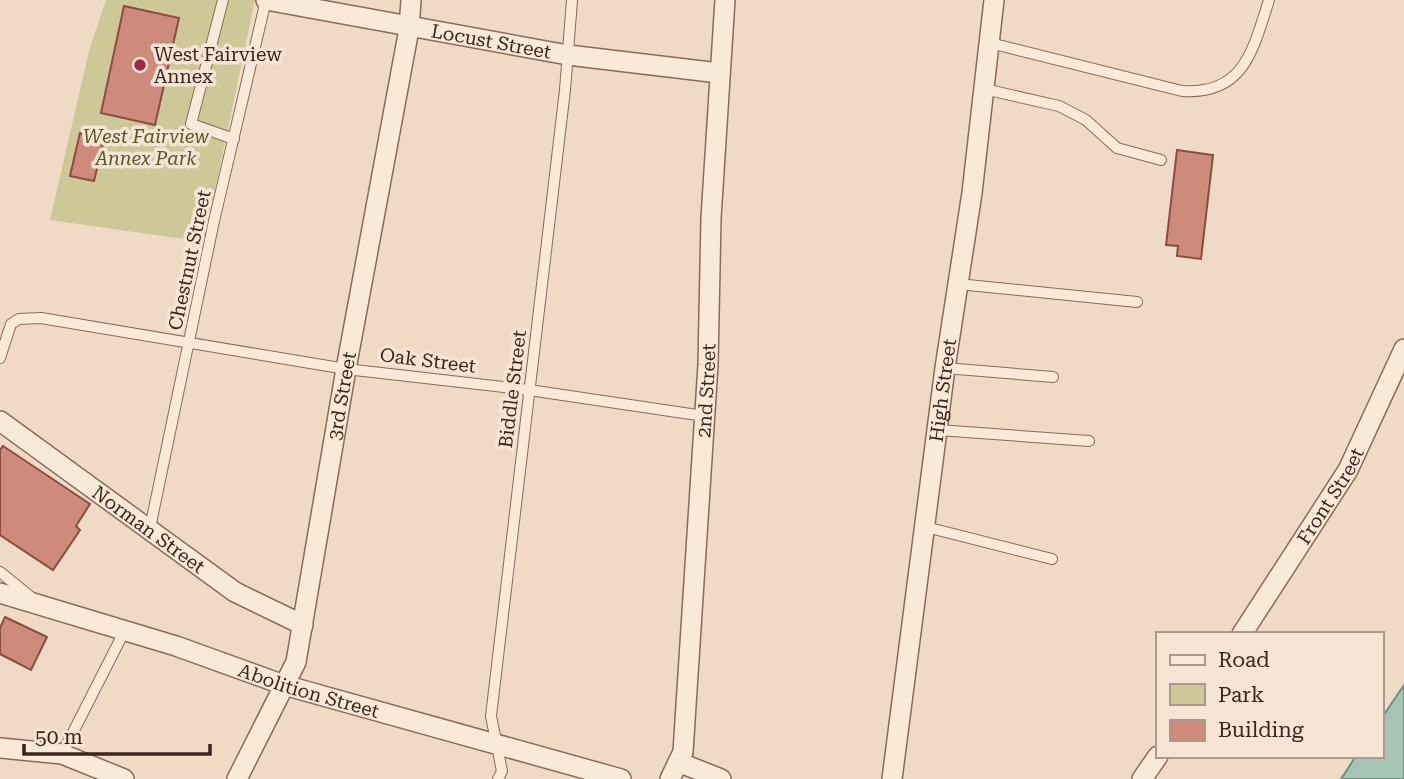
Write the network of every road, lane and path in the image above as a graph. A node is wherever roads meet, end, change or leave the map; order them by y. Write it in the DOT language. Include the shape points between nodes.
graph roads {
  1 [pos="223,0"];
  2 [pos="266,0"];
  3 [pos="411,0"];
  4 [pos="572,0"];
  5 [pos="725,0"];
  6 [pos="994,0"];
  7 [pos="1269,0"];
  8 [pos="409,29"];
  9 [pos="990,43"];
  10 [pos="568,55"];
  11 [pos="719,73"];
  12 [pos="984,89"];
  13 [pos="234,139"];
  14 [pos="1161,160"];
  15 [pos="958,284"];
  16 [pos="1137,302"];
  17 [pos="189,345"];
  18 [pos="1404,349"];
  19 [pos="0,358"];
  20 [pos="945,368"];
  21 [pos="346,369"];
  22 [pos="1053,377"];
  23 [pos="529,390"];
  24 [pos="704,416"];
  25 [pos="0,421"];
  26 [pos="938,430"];
  27 [pos="1089,441"];
  28 [pos="926,527"];
  29 [pos="150,528"];
  30 [pos="1052,559"];
  31 [pos="0,572"];
  32 [pos="0,593"];
  33 [pos="37,603"];
  34 [pos="303,625"];
  35 [pos="125,630"];
  36 [pos="1243,632"];
  37 [pos="284,685"];
  38 [pos="496,744"];
  39 [pos="0,748"];
  40 [pos="62,754"];
  41 [pos="1157,758"];
  42 [pos="674,771"];
  43 [pos="124,779"];
  44 [pos="237,779"];
  45 [pos="498,779"];
  46 [pos="621,779"];
  47 [pos="722,779"];
  48 [pos="892,779"];
  49 [pos="1142,779"];
  1 -- 13 [label="lane" via="191,124"];
  2 -- 8 [label="street, Locust Street"];
  2 -- 13 [label="lane, Chestnut Street"];
  3 -- 8 [label="street, 3rd Street"];
  4 -- 10 [label="lane, Biddle Street"];
  5 -- 11 [label="street, 2nd Street"];
  6 -- 9 [label="street, High Street"];
  7 -- 9 [label="lane" via="1246,62 1234,78 1205,93 1182,92"];
  8 -- 10 [label="street, Locust Street"];
  8 -- 21 [label="street, 3rd Street"];
  9 -- 12 [label="street, High Street"];
  10 -- 11 [label="street, Locust Street"];
  10 -- 23 [label="lane, Biddle Street"];
  11 -- 24 [label="street, 2nd Street"];
  12 -- 14 [label="lane" via="1059,106 1086,120 1117,148"];
  12 -- 15 [label="street, High Street"];
  13 -- 17 [label="lane, Chestnut Street"];
  15 -- 16 [label="lane"];
  15 -- 20 [label="street, High Street"];
  17 -- 19 [label="lane, Oak Street" via="65,322 19,319 11,324"];
  17 -- 21 [label="lane, Oak Street"];
  17 -- 29 [label="lane, Chestnut Street"];
  18 -- 36 [label="street, Front Street" via="1349,470"];
  20 -- 22 [label="lane"];
  20 -- 26 [label="street, High Street"];
  21 -- 23 [label="lane, Oak Street"];
  21 -- 34 [label="street, 3rd Street"];
  23 -- 24 [label="lane, Oak Street"];
  23 -- 38 [label="lane, Biddle Street" via="491,716"];
  24 -- 42 [label="street, 2nd Street" via="683,752"];
  25 -- 29 [label="street, Norman Street"];
  26 -- 27 [label="lane"];
  26 -- 28 [label="street, High Street"];
  28 -- 30 [label="lane"];
  28 -- 48 [label="street, High Street"];
  29 -- 34 [label="street, Norman Street" via="235,592"];
  31 -- 33 [label="lane"];
  32 -- 33 [label="street, Abolition Street"];
  33 -- 35 [label="street, Abolition Street"];
  34 -- 37 [label="street, 3rd Street" via="296,662"];
  35 -- 37 [label="street, Abolition Street"];
  35 -- 40 [label="lane"];
  37 -- 38 [label="street, Abolition Street"];
  37 -- 44 [label="street, 3rd Street"];
  38 -- 45 [label="lane, Biddle Street" via="502,771"];
  38 -- 46 [label="street, Abolition Street"];
  39 -- 40 [label="street"];
  40 -- 43 [label="street"];
  41 -- 49 [label="street"];
  42 -- 47 [label="street"];
}
